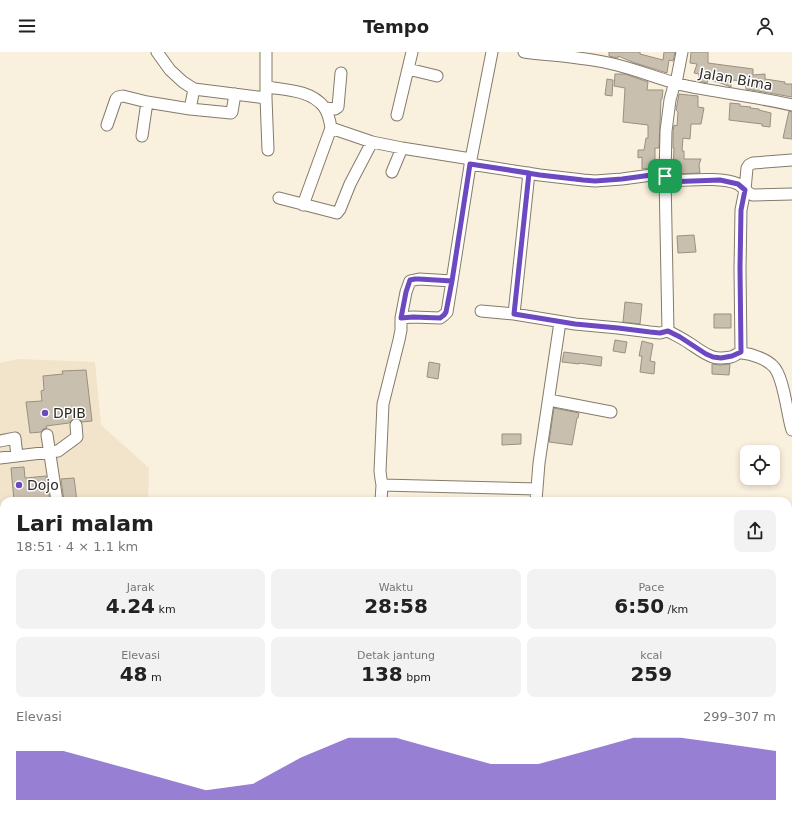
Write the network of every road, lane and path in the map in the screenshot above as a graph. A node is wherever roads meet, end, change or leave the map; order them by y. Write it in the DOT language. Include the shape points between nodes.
graph roads {
  1 [pos="157,52"];
  2 [pos="266,52"];
  3 [pos="412,52"];
  4 [pos="492,52"];
  5 [pos="524,52"];
  6 [pos="682,52"];
  7 [pos="543,53"];
  8 [pos="408,69"];
  9 [pos="342,74"];
  10 [pos="438,76"];
  11 [pos="676,83"];
  12 [pos="194,89"];
  13 [pos="266,92"];
  14 [pos="234,94"];
  15 [pos="147,102"];
  16 [pos="792,105"];
  17 [pos="325,108"];
  18 [pos="190,109"];
  19 [pos="397,115"];
  20 [pos="107,125"];
  21 [pos="331,128"];
  22 [pos="142,136"];
  23 [pos="372,142"];
  24 [pos="402,148"];
  25 [pos="268,150"];
  26 [pos="792,160"];
  27 [pos="470,161"];
  28 [pos="392,172"];
  29 [pos="529,173"];
  30 [pos="665,179"];
  31 [pos="745,190"];
  32 [pos="792,194"];
  33 [pos="279,198"];
  34 [pos="303,205"];
  35 [pos="452,281"];
  36 [pos="481,311"];
  37 [pos="514,314"];
  38 [pos="401,318"];
  39 [pos="560,322"];
  40 [pos="668,331"];
  41 [pos="741,352"];
  42 [pos="549,400"];
  43 [pos="611,412"];
  44 [pos="76,425"];
  45 [pos="792,430"];
  46 [pos="47,435"];
  47 [pos="0,441"];
  48 [pos="50,452"];
  49 [pos="0,458"];
  50 [pos="18,459"];
  51 [pos="382,485"];
  52 [pos="537,489"];
  53 [pos="56,497"];
  54 [pos="381,497"];
  55 [pos="536,497"];
  1 -- 12 [label="street" via="170,70"];
  2 -- 13 [label="street"];
  3 -- 8 [label="street"];
  4 -- 27 [label="street"];
  5 -- 7 [label="street, Jalan Bima"];
  6 -- 11 [label="street"];
  7 -- 11 [label="street, Jalan Bima" via="611,63"];
  8 -- 10 [label="street"];
  8 -- 19 [label="street"];
  9 -- 17 [label="street" via="338,107"];
  11 -- 16 [label="street, Jalan Bima"];
  11 -- 30 [label="street" via="670,100 666,131"];
  12 -- 14 [label="street"];
  12 -- 18 [label="street"];
  13 -- 14 [label="street"];
  13 -- 17 [label="street" via="303,93"];
  13 -- 25 [label="street"];
  14 -- 18 [label="street" via="231,113"];
  15 -- 18 [label="street"];
  15 -- 20 [label="street" via="118,97"];
  15 -- 22 [label="street"];
  17 -- 21 [label="street"];
  21 -- 23 [label="street"];
  21 -- 34 [label="street"];
  23 -- 24 [label="street"];
  23 -- 34 [label="street" via="337,213"];
  24 -- 27 [label="street"];
  24 -- 28 [label="street"];
  26 -- 31 [label="street" via="749,165"];
  27 -- 29 [label="street"];
  27 -- 35 [label="street"];
  29 -- 30 [label="street" via="595,181 659,174"];
  29 -- 37 [label="street"];
  30 -- 31 [label="street" via="720,180 738,184"];
  30 -- 40 [label="street"];
  31 -- 32 [label="street" via="753,195"];
  31 -- 41 [label="street" via="741,210"];
  33 -- 34 [label="street"];
  35 -- 38 [label="street" via="448,307 440,318"];
  35 -- 38 [label="street" via="410,280"];
  36 -- 37 [label="street"];
  37 -- 39 [label="street"];
  38 -- 51 [label="street" via="399,340 383,404 380,471"];
  39 -- 40 [label="street" via="660,333"];
  39 -- 42 [label="street"];
  40 -- 41 [label="street" via="713,357 721,358"];
  41 -- 45 [label="street" via="756,356 775,367"];
  42 -- 43 [label="street"];
  42 -- 52 [label="street"];
  44 -- 48 [label="street" via="77,437 58,451"];
  46 -- 48 [label="street"];
  47 -- 50 [label="street" via="15,438"];
  48 -- 50 [label="street"];
  48 -- 53 [label="street"];
  49 -- 50 [label="street"];
  51 -- 52 [label="street"];
  51 -- 54 [label="street"];
  52 -- 55 [label="street"];
}
